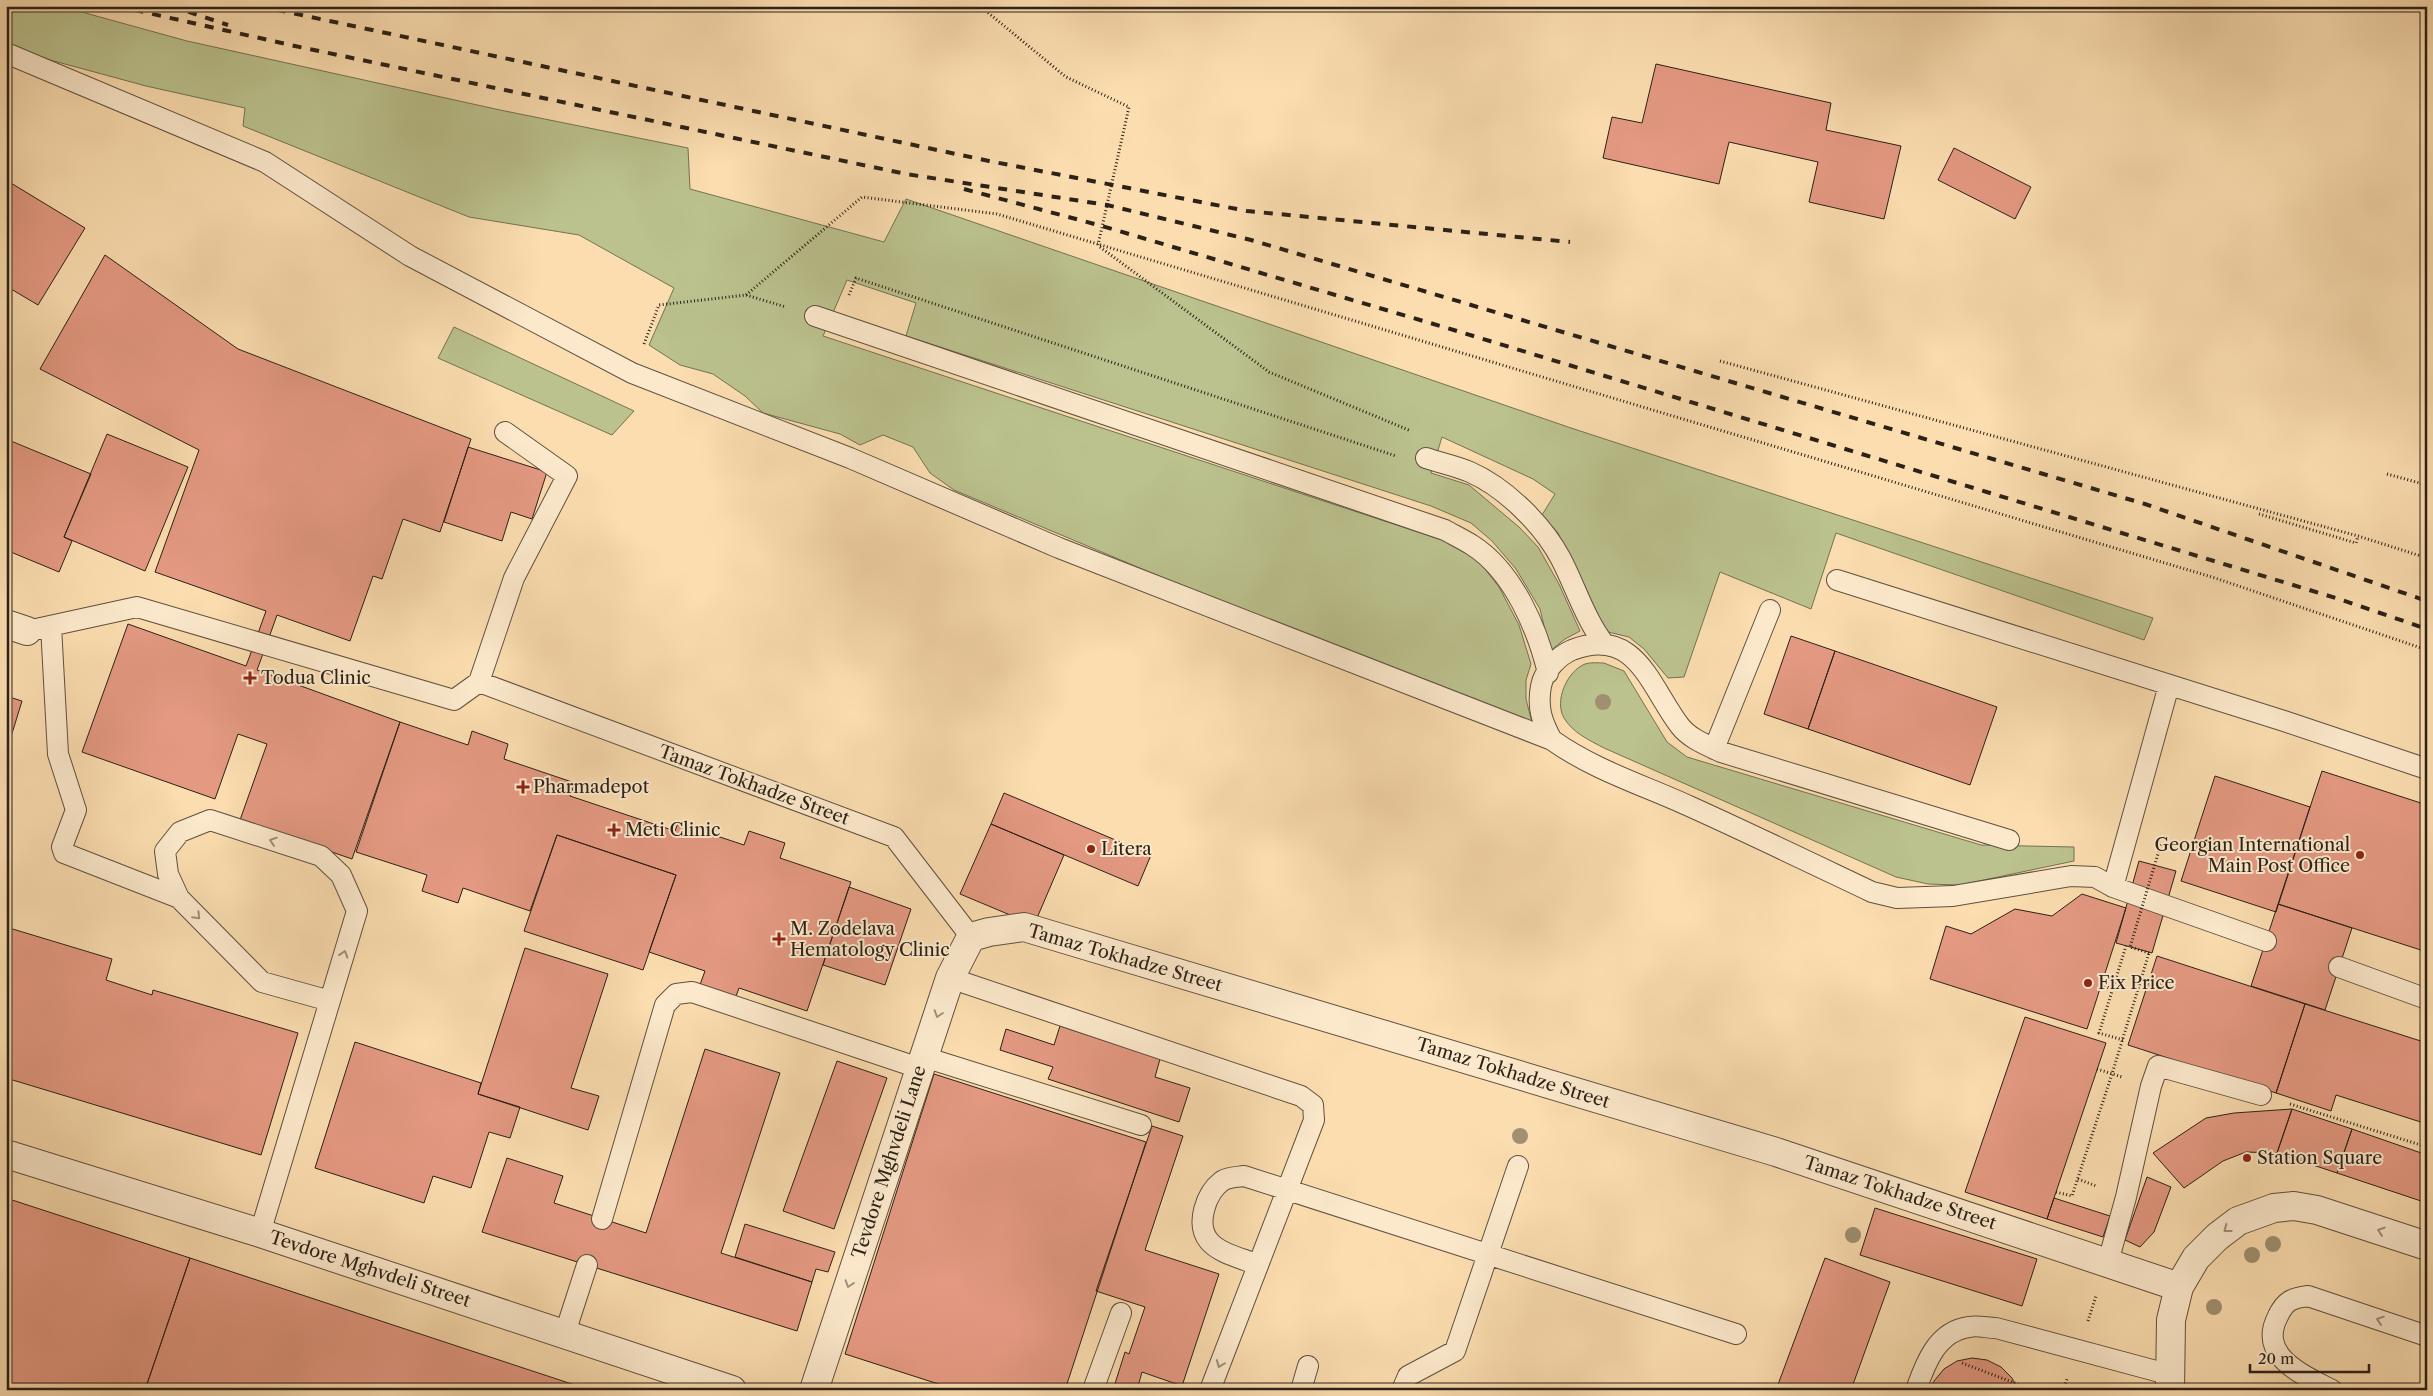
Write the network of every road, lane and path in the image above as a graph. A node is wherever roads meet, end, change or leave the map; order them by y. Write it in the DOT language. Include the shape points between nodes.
graph roads {
  1 [pos="980,6"];
  2 [pos="6,53"];
  3 [pos="1098,245"];
  4 [pos="856,278"];
  5 [pos="746,295"];
  6 [pos="815,316"];
  7 [pos="1720,361"];
  8 [pos="632,373"];
  9 [pos="505,432"];
  10 [pos="1426,458"];
  11 [pos="2387,474"];
  12 [pos="2427,485"];
  13 [pos="2259,514"];
  14 [pos="2358,536"];
  15 [pos="2427,558"];
  16 [pos="1837,580"];
  17 [pos="1770,610"];
  18 [pos="28,627"];
  19 [pos="1605,645"];
  20 [pos="2427,650"];
  21 [pos="1548,673"];
  22 [pos="480,682"];
  23 [pos="2169,685"];
  24 [pos="1552,740"];
  25 [pos="1714,748"];
  26 [pos="2427,769"];
  27 [pos="2009,840"];
  28 [pos="2161,844"];
  29 [pos="2113,887"];
  30 [pos="179,898"];
  31 [pos="971,937"];
  32 [pos="2266,941"];
  33 [pos="2126,946"];
  34 [pos="2339,967"];
  35 [pos="950,978"];
  36 [pos="2101,985"];
  37 [pos="2112,988"];
  38 [pos="2427,998"];
  39 [pos="330,1001"];
  40 [pos="2123,1040"];
  41 [pos="922,1062"];
  42 [pos="2097,1069"];
  43 [pos="2112,1074"];
  44 [pos="2261,1095"];
  45 [pos="1141,1125"];
  46 [pos="2427,1147"];
  47 [pos="6,1154"];
  48 [pos="1518,1166"];
  49 [pos="1286,1189"];
  50 [pos="2056,1192"];
  51 [pos="602,1219"];
  52 [pos="260,1232"];
  53 [pos="2427,1246"];
  54 [pos="1489,1254"];
  55 [pos="2108,1262"];
  56 [pos="587,1265"];
  57 [pos="1258,1265"];
  58 [pos="2179,1287"];
  59 [pos="1121,1313"];
  60 [pos="565,1333"];
  61 [pos="1736,1334"];
  62 [pos="2427,1336"];
  63 [pos="1955,1361"];
  64 [pos="1308,1366"];
  65 [pos="2171,1382"];
  66 [pos="732,1390"];
  67 [pos="814,1390"];
  68 [pos="1093,1390"];
  69 [pos="1210,1390"];
  70 [pos="1301,1390"];
  71 [pos="1402,1390"];
  72 [pos="1916,1390"];
  73 [pos="2032,1390"];
  74 [pos="2332,1390"];
  1 -- 3 [label="path" via="1066,77 1129,107"];
  2 -- 8 [label="lane" via="265,162 410,256"];
  3 -- 5 [label="path" via="997,214 862,197"];
  3 -- 10 [label="path" via="1269,372 1433,440"];
  3 -- 20 [label="path" via="2215,578"];
  4 -- 10 [label="path" via="1423,465"];
  5 -- 6 [label="path"];
  5 -- 8 [label="path" via="658,305"];
  6 -- 21 [label="lane" via="1445,530 1474,546 1496,567 1528,611"];
  7 -- 14 [label="path"];
  8 -- 24 [label="lane" via="850,458 1059,548"];
  9 -- 22 [label="lane" via="567,476 514,578"];
  10 -- 19 [label="lane" via="1470,472 1489,483 1546,536 1591,628"];
  11 -- 12 [label="path"];
  13 -- 14 [label="path" via="2356,542"];
  14 -- 15 [label="path"];
  16 -- 23 [label="lane"];
  17 -- 25 [label="lane"];
  18 -- 22 [label="lane" via="137,607 454,700"];
  18 -- 30 [label="lane" via="58,754 76,810 62,847 64,853"];
  19 -- 21 [label="lane" via="1585,645 1566,653"];
  19 -- 25 [label="lane" via="1624,650 1640,663 1681,728 1697,741"];
  21 -- 24 [label="lane" via="1541,684 1539,704 1542,723"];
  22 -- 31 [label="lane, Tamaz Tokhadze Street" via="894,837"];
  23 -- 26 [label="lane"];
  23 -- 29 [label="lane"];
  24 -- 29 [label="lane" via="1595,765 1872,892 1897,898 1953,896 2071,876 2096,877"];
  25 -- 27 [label="lane"];
  28 -- 40 [label="path, bridge" via="2130,947 2149,952"];
  29 -- 32 [label="lane"];
  30 -- 39 [label="lane, one-way" via="262,982"];
  39 -- 30 [label="lane, one-way" via="357,911 341,874 321,856 210,820 180,832 165,851 168,874"];
  31 -- 35 [label="street, Tevdore Mghvdeli Lane"];
  31 -- 55 [label="street, Tamaz Tokhadze Street" via="1024,927 1056,935 1776,1152"];
  33 -- 37 [label="path"];
  34 -- 38 [label="lane"];
  35 -- 41 [label="street, Tevdore Mghvdeli Lane, one-way"];
  35 -- 49 [label="lane" via="1301,1096 1313,1105 1314,1120"];
  36 -- 37 [label="path"];
  37 -- 40 [label="path" via="2099,1033"];
  39 -- 52 [label="lane"];
  40 -- 43 [label="path"];
  41 -- 45 [label="lane"];
  41 -- 51 [label="lane" via="692,992 676,994 665,1005"];
  41 -- 67 [label="street, Tevdore Mghvdeli Lane, one-way"];
  42 -- 43 [label="path"];
  43 -- 50 [label="path" via="2072,1196"];
  44 -- 46 [label="path"];
  44 -- 55 [label="lane" via="2158,1066"];
  47 -- 52 [label="street, Tevdore Mghvdeli Street"];
  48 -- 54 [label="lane"];
  49 -- 54 [label="lane"];
  49 -- 57 [label="lane"];
  49 -- 57 [label="lane" via="1244,1176 1232,1177 1215,1188 1204,1206 1202,1225 1207,1239 1216,1248"];
  52 -- 60 [label="street, Tevdore Mghvdeli Street"];
  53 -- 58 [label="street, one-way" via="2317,1210 2294,1206 2274,1208 2238,1221 2217,1237 2196,1258"];
  54 -- 61 [label="lane"];
  54 -- 71 [label="lane" via="1454,1352 1408,1376"];
  55 -- 58 [label="street, Tamaz Tokhadze Street"];
  56 -- 60 [label="lane"];
  57 -- 69 [label="lane, one-way"];
  58 -- 65 [label="street" via="2172,1320"];
  59 -- 68 [label="lane"];
  60 -- 66 [label="street, Tevdore Mghvdeli Street"];
  62 -- 74 [label="lane, one-way" via="2308,1296 2291,1299 2282,1306 2276,1319 2272,1337 2277,1352 2285,1363"];
  63 -- 73 [label="path"];
  64 -- 70 [label="lane"];
  65 -- 72 [label="lane" via="1996,1328 1968,1327 1944,1338 1931,1353"];
}
